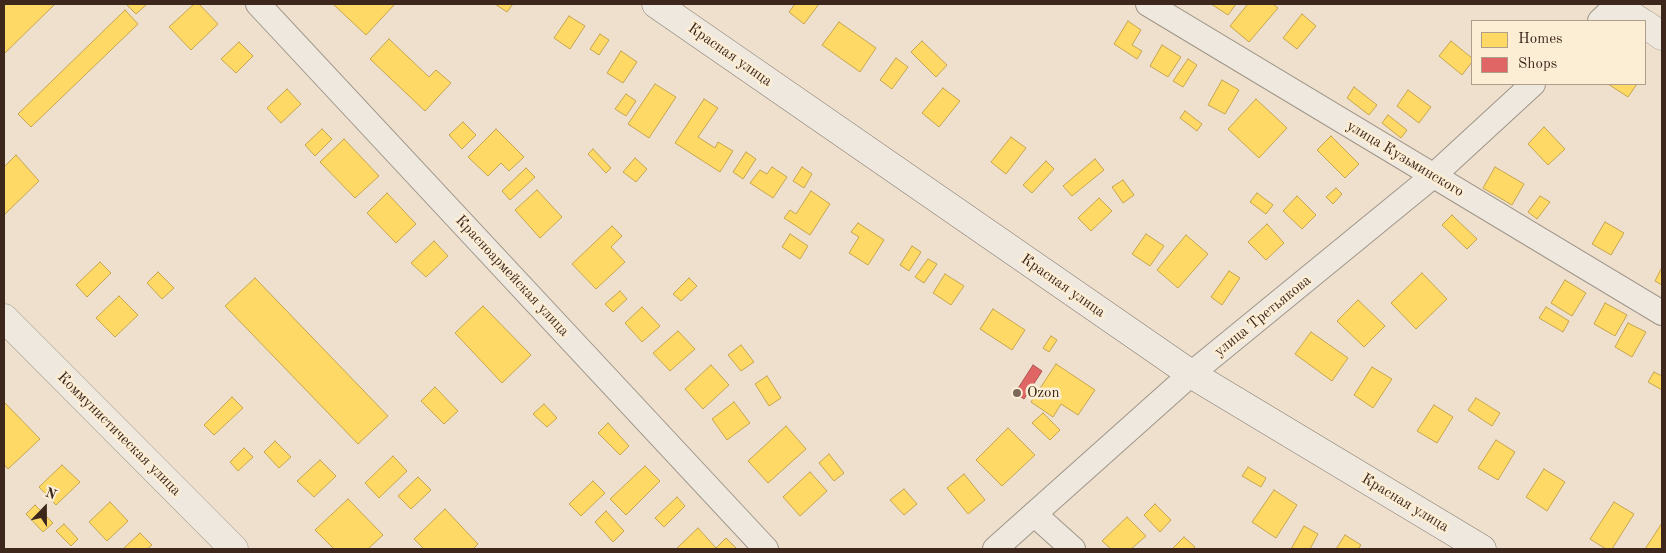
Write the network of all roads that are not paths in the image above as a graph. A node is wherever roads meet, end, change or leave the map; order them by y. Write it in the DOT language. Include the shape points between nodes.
graph roads {
  1 [pos="258,4"];
  2 [pos="657,4"];
  3 [pos="1148,4"];
  4 [pos="1612,9"];
  5 [pos="1638,20"];
  6 [pos="1646,25"];
  7 [pos="1662,36"];
  8 [pos="1531,85"];
  9 [pos="1434,176"];
  10 [pos="1662,313"];
  11 [pos="4,318"];
  12 [pos="1191,374"];
  13 [pos="1034,514"];
  14 [pos="234,549"];
  15 [pos="766,549"];
  16 [pos="994,549"];
  17 [pos="1073,549"];
  18 [pos="1482,549"];
  1 -- 15 [label="street, Красноармейская улица"];
  2 -- 12 [label="main road, Красная улица"];
  3 -- 9 [label="street, улица Кузьминского"];
  4 -- 5 [label="main road"];
  6 -- 7 [label="main road"];
  8 -- 9 [label="street, улица Третьякова"];
  9 -- 10 [label="street, улица Кузьминского"];
  9 -- 12 [label="street, улица Третьякова"];
  11 -- 14 [label="main road, Коммунистическая улица"];
  12 -- 13 [label="street, улица Третьякова"];
  12 -- 18 [label="main road, Красная улица"];
  13 -- 16 [label="street, улица Третьякова"];
  13 -- 17 [label="street"];
}
